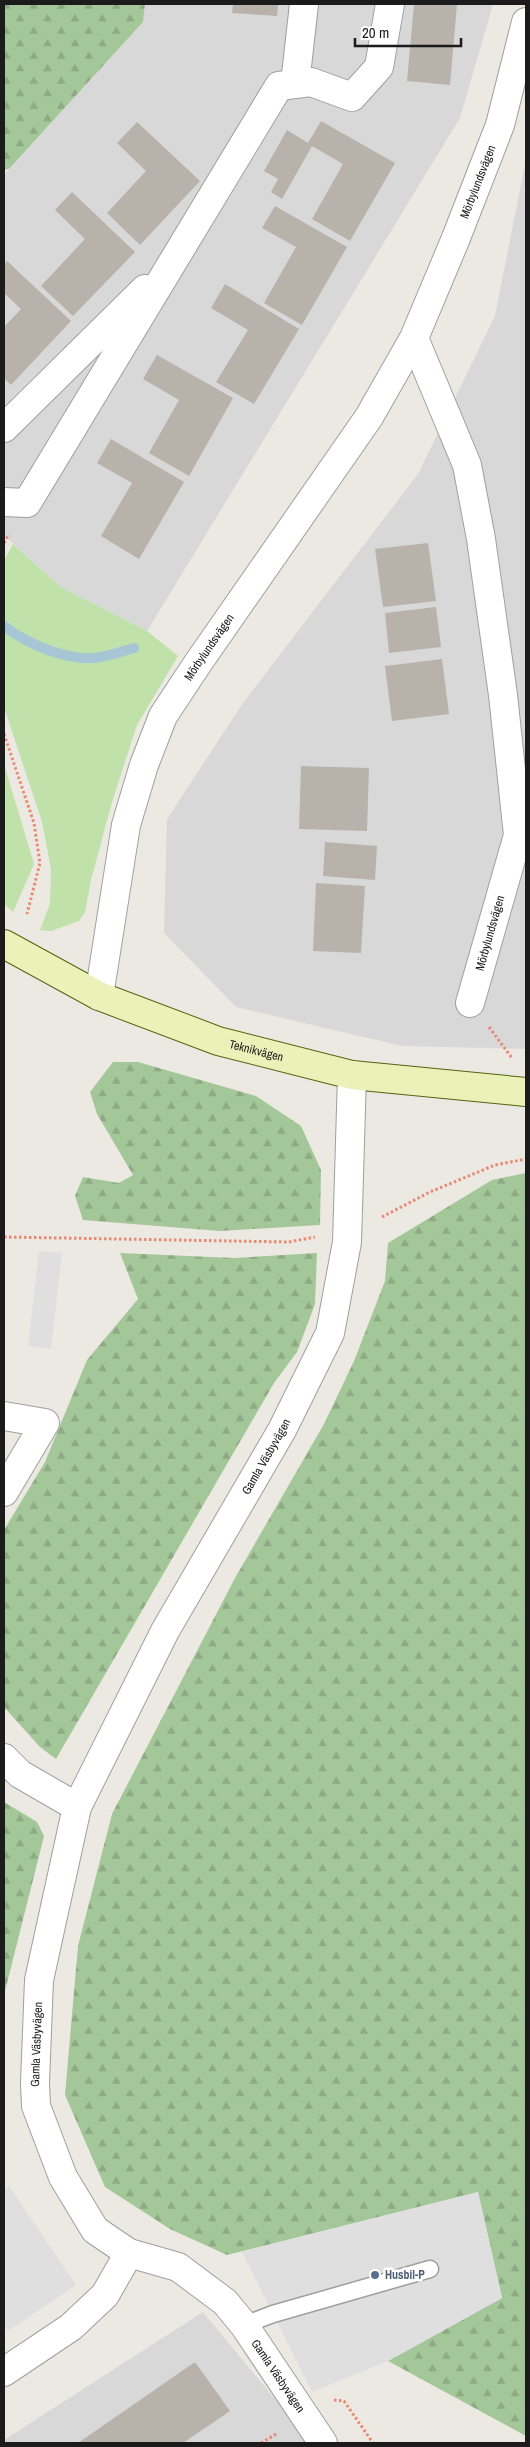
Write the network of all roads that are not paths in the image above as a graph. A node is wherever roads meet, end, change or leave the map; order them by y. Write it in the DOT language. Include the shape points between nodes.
graph roads {
  1 [pos="304,4"];
  2 [pos="390,4"];
  3 [pos="526,22"];
  4 [pos="296,84"];
  5 [pos="173,262"];
  6 [pos="414,338"];
  7 [pos="4,428"];
  8 [pos="4,502"];
  9 [pos="4,944"];
  10 [pos="99,996"];
  11 [pos="470,1003"];
  12 [pos="352,1076"];
  13 [pos="526,1092"];
  14 [pos="4,1416"];
  15 [pos="4,1492"];
  16 [pos="4,1758"];
  17 [pos="77,1807"];
  18 [pos="129,2254"];
  19 [pos="430,2269"];
  20 [pos="244,2326"];
  21 [pos="4,2372"];
  22 [pos="323,2443"];
  1 -- 4 [label="street"];
  2 -- 4 [label="street" via="379,67 352,97 311,82"];
  3 -- 6 [label="street, Mörbylundsvägen" via="500,125"];
  4 -- 5 [label="street" via="279,86"];
  5 -- 7 [label="street"];
  5 -- 8 [label="street" via="27,503"];
  6 -- 10 [label="street, Mörbylundsvägen" via="369,418 163,716 126,826"];
  6 -- 11 [label="street, Mörbylundsvägen" via="467,465 503,694 518,835"];
  9 -- 10 [label="street, Teknikvägen"];
  10 -- 12 [label="street, Teknikvägen" via="218,1040"];
  12 -- 13 [label="street, Teknikvägen"];
  12 -- 17 [label="street, Gamla Väsbyvägen" via="347,1242 330,1333 282,1430 165,1631"];
  14 -- 15 [label="street" via="45,1423"];
  16 -- 17 [label="street" via="20,1774"];
  17 -- 18 [label="street, Gamla Väsbyvägen" via="39,1980 36,2106 63,2176 95,2230"];
  18 -- 20 [label="street, Gamla Väsbyvägen" via="178,2267 225,2302"];
  18 -- 21 [label="street" via="105,2295 92,2308 71,2327"];
  19 -- 20 [label="lane" via="273,2314"];
  20 -- 22 [label="street, Gamla Väsbyvägen"];
}
